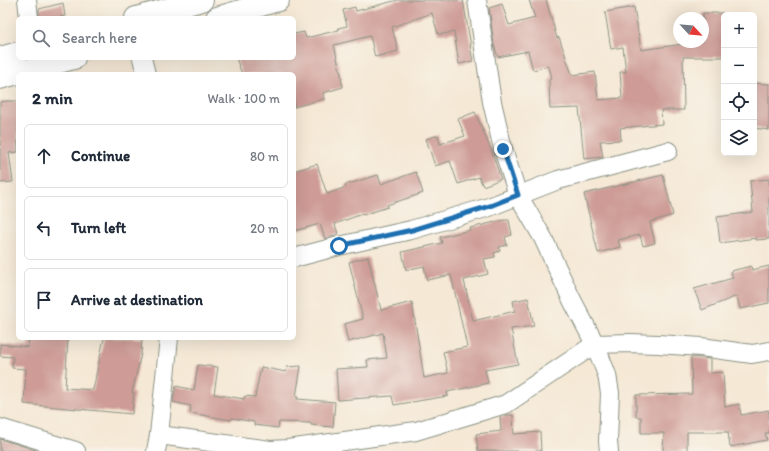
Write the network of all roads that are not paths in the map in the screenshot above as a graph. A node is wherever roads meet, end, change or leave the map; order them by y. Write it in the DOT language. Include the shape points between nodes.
graph roads {
  1 [pos="27,0"];
  2 [pos="202,0"];
  3 [pos="278,0"];
  4 [pos="477,0"];
  5 [pos="29,16"];
  6 [pos="143,16"];
  7 [pos="224,16"];
  8 [pos="16,54"];
  9 [pos="0,58"];
  10 [pos="67,60"];
  11 [pos="142,60"];
  12 [pos="22,72"];
  13 [pos="146,72"];
  14 [pos="16,74"];
  15 [pos="0,78"];
  16 [pos="668,151"];
  17 [pos="518,195"];
  18 [pos="296,257"];
  19 [pos="169,340"];
  20 [pos="594,344"];
  21 [pos="769,350"];
  22 [pos="0,428"];
  23 [pos="158,443"];
  24 [pos="611,448"];
  25 [pos="76,451"];
  1 -- 5 [label="street"];
  2 -- 6 [label="street"];
  3 -- 7 [label="street"];
  4 -- 17 [label="street" via="492,102 503,149"];
  8 -- 9 [label="street"];
  10 -- 12 [label="street"];
  11 -- 13 [label="street"];
  14 -- 15 [label="street"];
  16 -- 17 [label="street" via="558,180"];
  17 -- 18 [label="street" via="412,230"];
  17 -- 20 [label="street" via="543,238"];
  19 -- 23 [label="street"];
  20 -- 21 [label="street" via="680,345 752,354"];
  20 -- 23 [label="street" via="506,404 416,431 270,450"];
  20 -- 24 [label="street" via="607,375 610,393"];
  22 -- 25 [label="street"];
}
